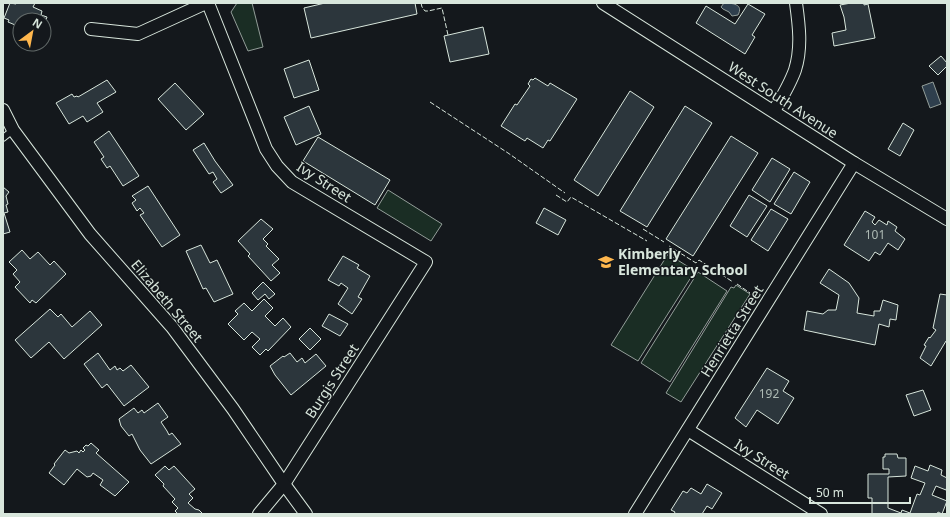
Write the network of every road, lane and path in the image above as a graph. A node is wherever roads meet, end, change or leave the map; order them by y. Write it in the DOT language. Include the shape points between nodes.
graph roads {
  1 [pos="207,3"];
  2 [pos="604,3"];
  3 [pos="796,3"];
  4 [pos="91,29"];
  5 [pos="3,110"];
  6 [pos="774,111"];
  7 [pos="13,130"];
  8 [pos="3,138"];
  9 [pos="854,163"];
  10 [pos="947,219"];
  11 [pos="426,262"];
  12 [pos="688,430"];
  13 [pos="284,484"];
  14 [pos="259,514"];
  15 [pos="306,514"];
  16 [pos="635,514"];
  17 [pos="820,514"];
  1 -- 4 [label="street" via="138,34"];
  1 -- 11 [label="street, Ivy Street" via="266,149 277,166 292,182"];
  2 -- 6 [label="street, West South Avenue"];
  3 -- 6 [label="street" via="800,47 795,70"];
  5 -- 7 [label="street, Elizabeth Street"];
  6 -- 9 [label="street, West South Avenue"];
  7 -- 8 [label="lane"];
  7 -- 13 [label="street, Elizabeth Street" via="90,234 172,327 233,409"];
  9 -- 10 [label="street, West South Avenue"];
  9 -- 12 [label="street, Henrietta Street"];
  11 -- 13 [label="street, Burgis Street"];
  12 -- 16 [label="street, Henrietta Street"];
  12 -- 17 [label="street, Ivy Street"];
  13 -- 14 [label="street, Burgis Street"];
  13 -- 15 [label="street, Elizabeth Street"];
}
